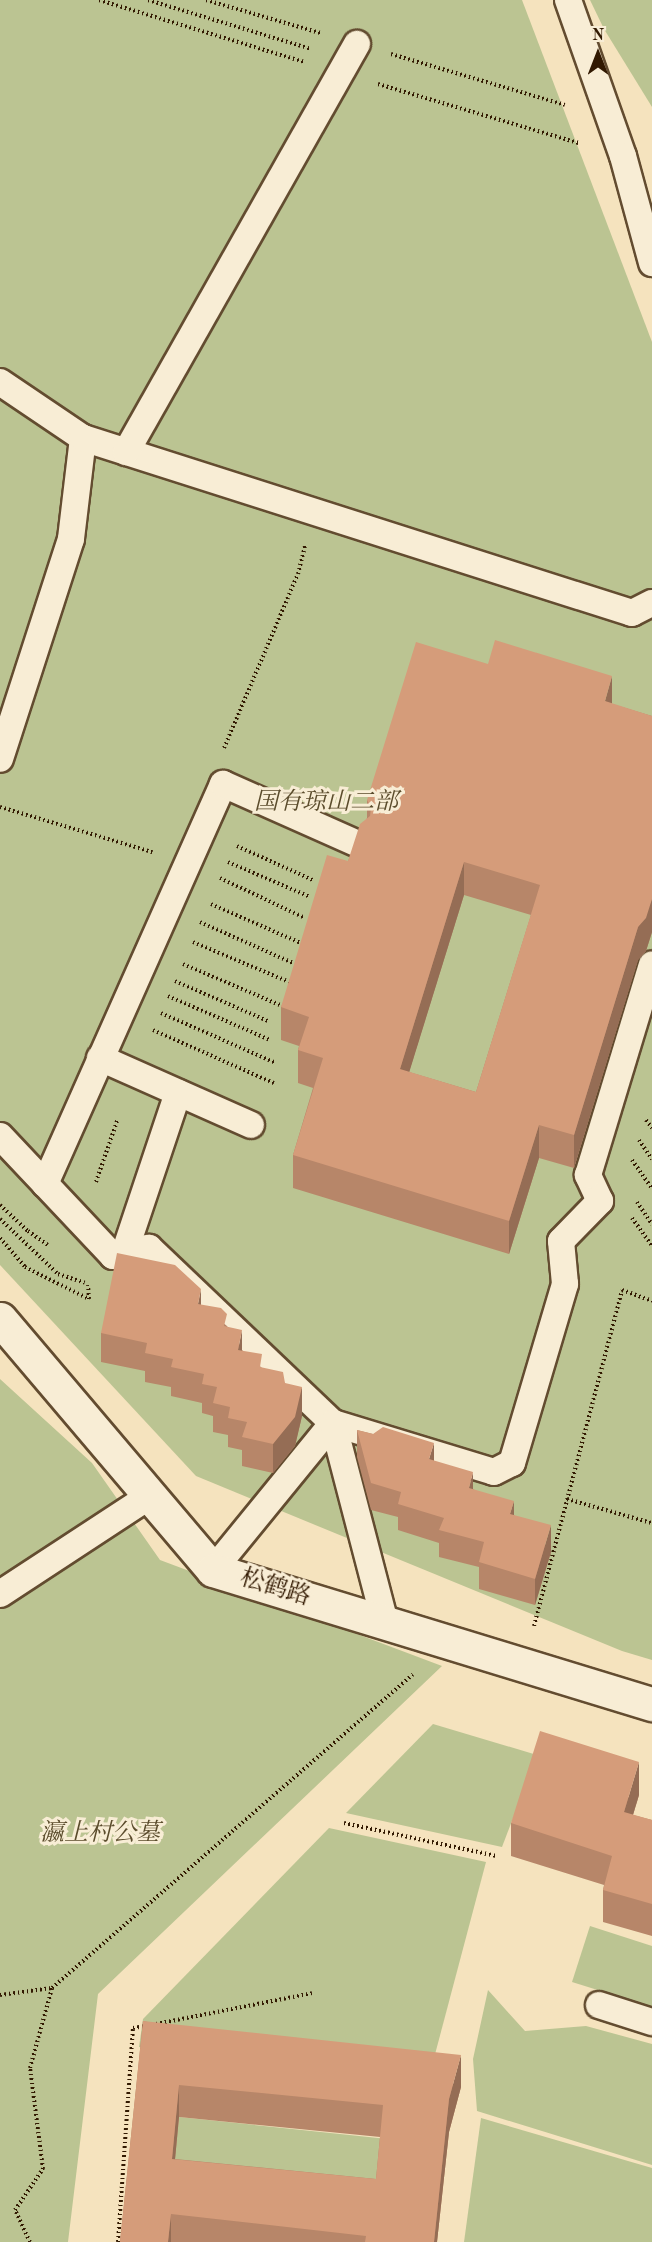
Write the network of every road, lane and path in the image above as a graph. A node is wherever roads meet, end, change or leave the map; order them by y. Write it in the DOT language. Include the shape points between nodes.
graph roads {
  1 [pos="148,0"];
  2 [pos="206,0"];
  3 [pos="568,0"];
  4 [pos="352,52"];
  5 [pos="609,118"];
  6 [pos="652,263"];
  7 [pos="0,382"];
  8 [pos="83,438"];
  9 [pos="126,452"];
  10 [pos="315,512"];
  11 [pos="652,603"];
  12 [pos="224,749"];
  13 [pos="0,759"];
  14 [pos="0,807"];
  15 [pos="356,843"];
  16 [pos="195,847"];
  17 [pos="315,882"];
  18 [pos="310,897"];
  19 [pos="305,918"];
  20 [pos="304,944"];
  21 [pos="147,955"];
  22 [pos="293,963"];
  23 [pos="652,964"];
  24 [pos="289,982"];
  25 [pos="280,1005"];
  26 [pos="270,1022"];
  27 [pos="270,1040"];
  28 [pos="100,1058"];
  29 [pos="276,1063"];
  30 [pos="134,1073"];
  31 [pos="274,1083"];
  32 [pos="178,1093"];
  33 [pos="646,1120"];
  34 [pos="251,1125"];
  35 [pos="652,1128"];
  36 [pos="0,1136"];
  37 [pos="639,1140"];
  38 [pos="632,1160"];
  39 [pos="652,1160"];
  40 [pos="45,1184"];
  41 [pos="652,1189"];
  42 [pos="625,1209"];
  43 [pos="0,1219"];
  44 [pos="81,1223"];
  45 [pos="0,1238"];
  46 [pos="652,1246"];
  47 [pos="124,1254"];
  48 [pos="652,1301"];
  49 [pos="0,1319"];
  50 [pos="333,1422"];
  51 [pos="150,1497"];
  52 [pos="567,1499"];
  53 [pos="652,1523"];
  54 [pos="213,1570"];
  55 [pos="0,1594"];
  56 [pos="385,1623"];
  57 [pos="524,1665"];
  58 [pos="404,1667"];
  59 [pos="652,1704"];
  60 [pos="344,1823"];
  61 [pos="422,1840"];
  62 [pos="418,1848"];
  63 [pos="496,1856"];
  64 [pos="52,1988"];
  65 [pos="312,1993"];
  66 [pos="0,1995"];
  67 [pos="599,2005"];
  68 [pos="652,2022"];
  69 [pos="30,2242"];
  70 [pos="118,2242"];
  1 -- 4 [label="path"];
  2 -- 4 [label="path"];
  3 -- 5 [label="lane"];
  4 -- 5 [label="path"];
  4 -- 9 [label="lane"];
  5 -- 6 [label="lane"];
  7 -- 8 [label="lane"];
  8 -- 9 [label="lane"];
  8 -- 13 [label="lane" via="71,539"];
  9 -- 10 [label="lane"];
  10 -- 11 [label="lane" via="632,613"];
  10 -- 12 [label="path" via="298,574"];
  14 -- 16 [label="path"];
  15 -- 16 [label="lane" via="223,784"];
  16 -- 17 [label="path"];
  16 -- 18 [label="path"];
  16 -- 19 [label="path"];
  16 -- 21 [label="lane"];
  20 -- 21 [label="path"];
  21 -- 22 [label="path"];
  21 -- 24 [label="path"];
  21 -- 25 [label="path"];
  21 -- 26 [label="path"];
  21 -- 27 [label="path"];
  21 -- 28 [label="lane"];
  21 -- 29 [label="path"];
  21 -- 31 [label="path"];
  23 -- 50 [label="lane" via="588,1175 600,1201 561,1241 565,1284 512,1463 494,1472"];
  28 -- 30 [label="lane"];
  28 -- 40 [label="lane"];
  30 -- 32 [label="lane"];
  30 -- 44 [label="path"];
  32 -- 34 [label="lane"];
  32 -- 47 [label="lane"];
  33 -- 35 [label="path"];
  36 -- 40 [label="lane"];
  37 -- 39 [label="path"];
  38 -- 41 [label="path"];
  40 -- 44 [label="lane"];
  42 -- 46 [label="path"];
  43 -- 45 [label="path" via="58,1274 88,1284 89,1299 25,1267"];
  44 -- 47 [label="lane" via="113,1256"];
  47 -- 50 [label="lane" via="149,1248"];
  48 -- 52 [label="path" via="622,1290"];
  49 -- 51 [label="street, 松鹤路"];
  50 -- 54 [label="lane"];
  50 -- 56 [label="lane"];
  51 -- 54 [label="street, 松鹤路"];
  51 -- 55 [label="lane"];
  52 -- 53 [label="path"];
  52 -- 57 [label="path"];
  54 -- 56 [label="street, 松鹤路"];
  56 -- 57 [label="street, 松鹤路"];
  57 -- 59 [label="street, 松鹤路"];
  58 -- 64 [label="path" via="415,1672"];
  60 -- 61 [label="path"];
  61 -- 62 [label="path"];
  61 -- 63 [label="path"];
  64 -- 66 [label="path"];
  64 -- 69 [label="path" via="30,2068 43,2169 15,2210"];
  65 -- 70 [label="path" via="133,2028"];
  67 -- 68 [label="lane"];
}
